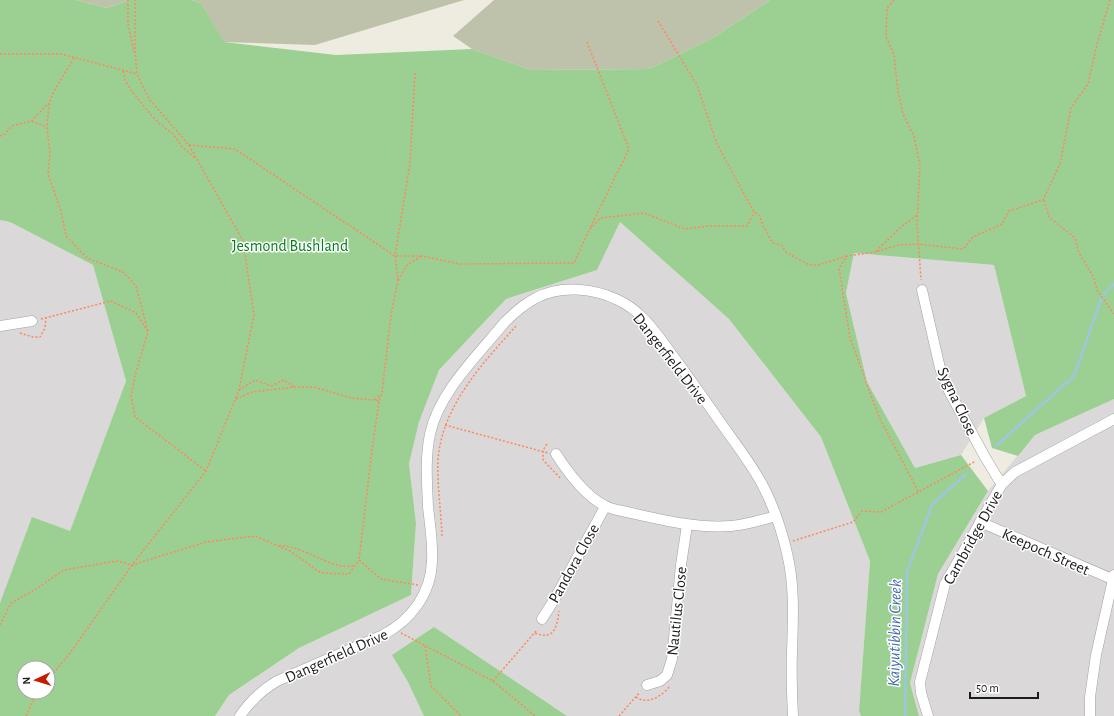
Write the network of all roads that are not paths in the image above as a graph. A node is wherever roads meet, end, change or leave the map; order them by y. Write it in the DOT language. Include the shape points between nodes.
graph roads {
  1 [pos="922,290"];
  2 [pos="32,321"];
  3 [pos="0,326"];
  4 [pos="1114,419"];
  5 [pos="556,454"];
  6 [pos="1002,484"];
  7 [pos="605,507"];
  8 [pos="776,516"];
  9 [pos="980,522"];
  10 [pos="687,525"];
  11 [pos="1113,577"];
  12 [pos="542,619"];
  13 [pos="647,685"];
  14 [pos="240,716"];
  15 [pos="793,716"];
  16 [pos="928,716"];
  17 [pos="1090,716"];
  1 -- 6 [label="street, Sygna Close" via="940,368 949,391"];
  2 -- 3 [label="street"];
  4 -- 6 [label="street, Cambridge Drive" via="1015,472"];
  5 -- 7 [label="street" via="568,473"];
  6 -- 9 [label="street, Cambridge Drive"];
  7 -- 10 [label="street"];
  7 -- 12 [label="street, Pandora Close"];
  8 -- 10 [label="street" via="732,526"];
  8 -- 14 [label="street, Dangerfield Drive" via="765,490 750,465 689,377 643,318 628,305 598,293 575,290 537,297 505,322 450,389 434,420 426,463 432,562 428,587 400,633 277,681 254,698"];
  8 -- 15 [label="street, Dangerfield Drive" via="792,579"];
  9 -- 11 [label="street, Keepoch Street"];
  9 -- 16 [label="street, Cambridge Drive" via="948,575 942,592 920,682"];
  10 -- 13 [label="street, Nautilus Close" via="680,565 672,659 667,675 660,681"];
  11 -- 17 [label="street" via="1096,655"];
}
